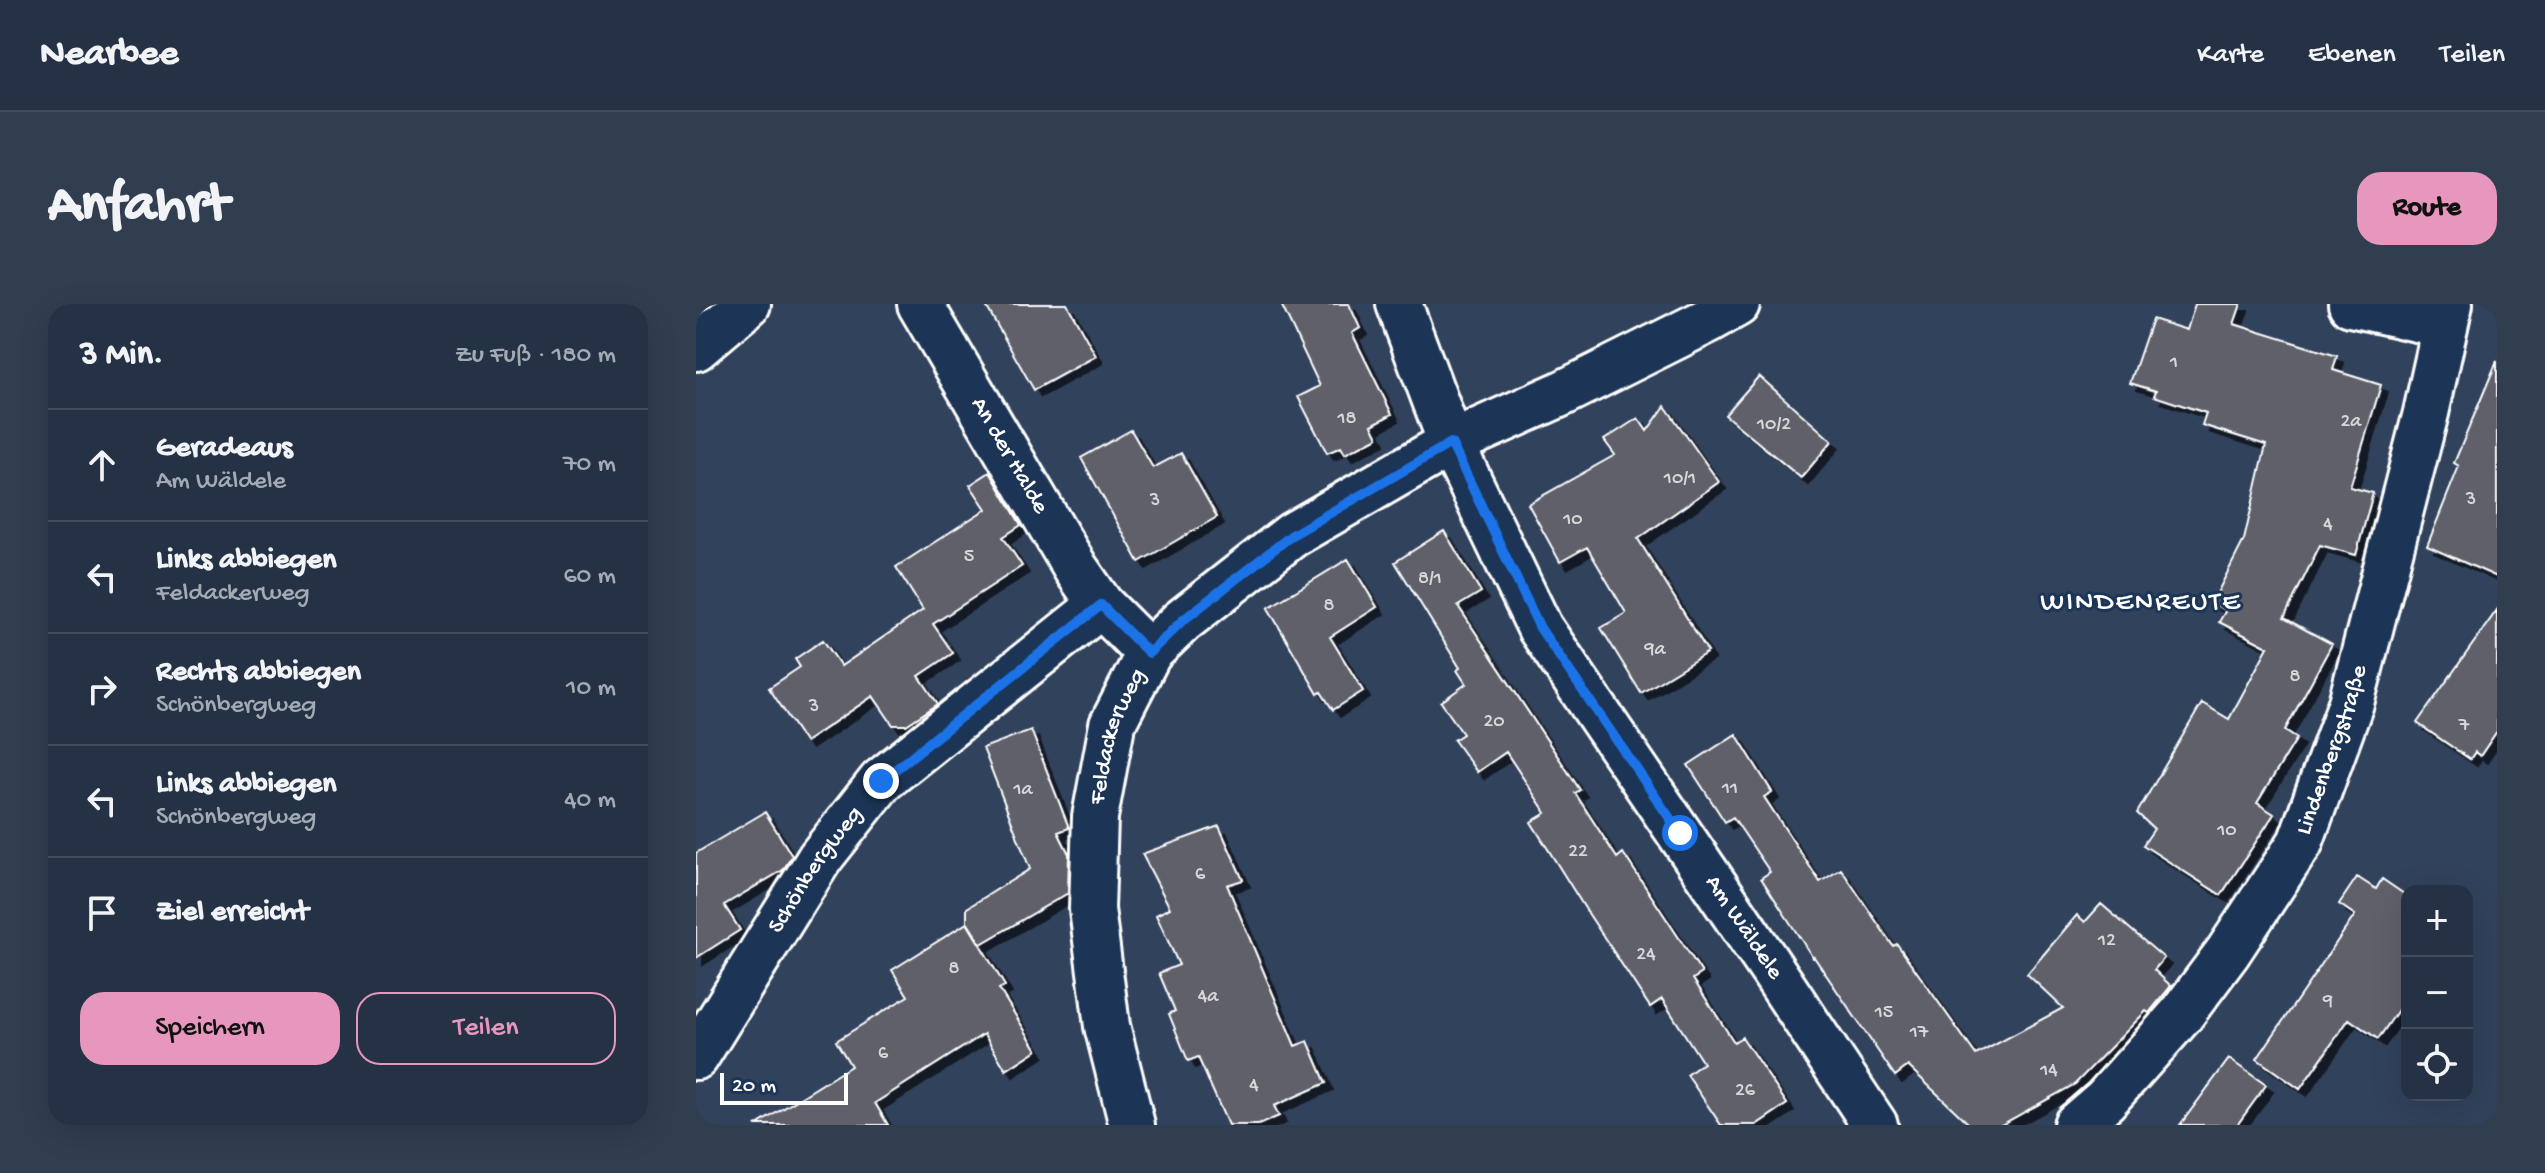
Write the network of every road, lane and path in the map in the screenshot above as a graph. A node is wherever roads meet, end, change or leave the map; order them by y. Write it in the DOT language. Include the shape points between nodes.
graph roads {
  1 [pos="748,304"];
  2 [pos="920,304"];
  3 [pos="1399,304"];
  4 [pos="1737,304"];
  5 [pos="2351,304"];
  6 [pos="2447,314"];
  7 [pos="696,348"];
  8 [pos="1451,443"];
  9 [pos="1101,605"];
  10 [pos="1149,653"];
  11 [pos="696,1057"];
  12 [pos="1132,1125"];
  13 [pos="1875,1125"];
  14 [pos="2076,1125"];
  1 -- 7 [label="street"];
  2 -- 9 [label="street, An der Halde"];
  3 -- 8 [label="street, Am Wäldele"];
  4 -- 8 [label="street, Feldackerweg"];
  5 -- 6 [label="street"];
  6 -- 14 [label="street, Lindenbergstraße" via="2351,703 2300,843 2181,1015"];
  8 -- 10 [label="street, Feldackerweg" via="1292,535"];
  8 -- 13 [label="street, Am Wäldele" via="1540,628"];
  9 -- 10 [label="street"];
  9 -- 11 [label="street, Schönbergweg" via="881,781 820,858"];
  10 -- 12 [label="street, Feldackerweg" via="1112,725 1095,817 1092,909 1107,1026"];
}
